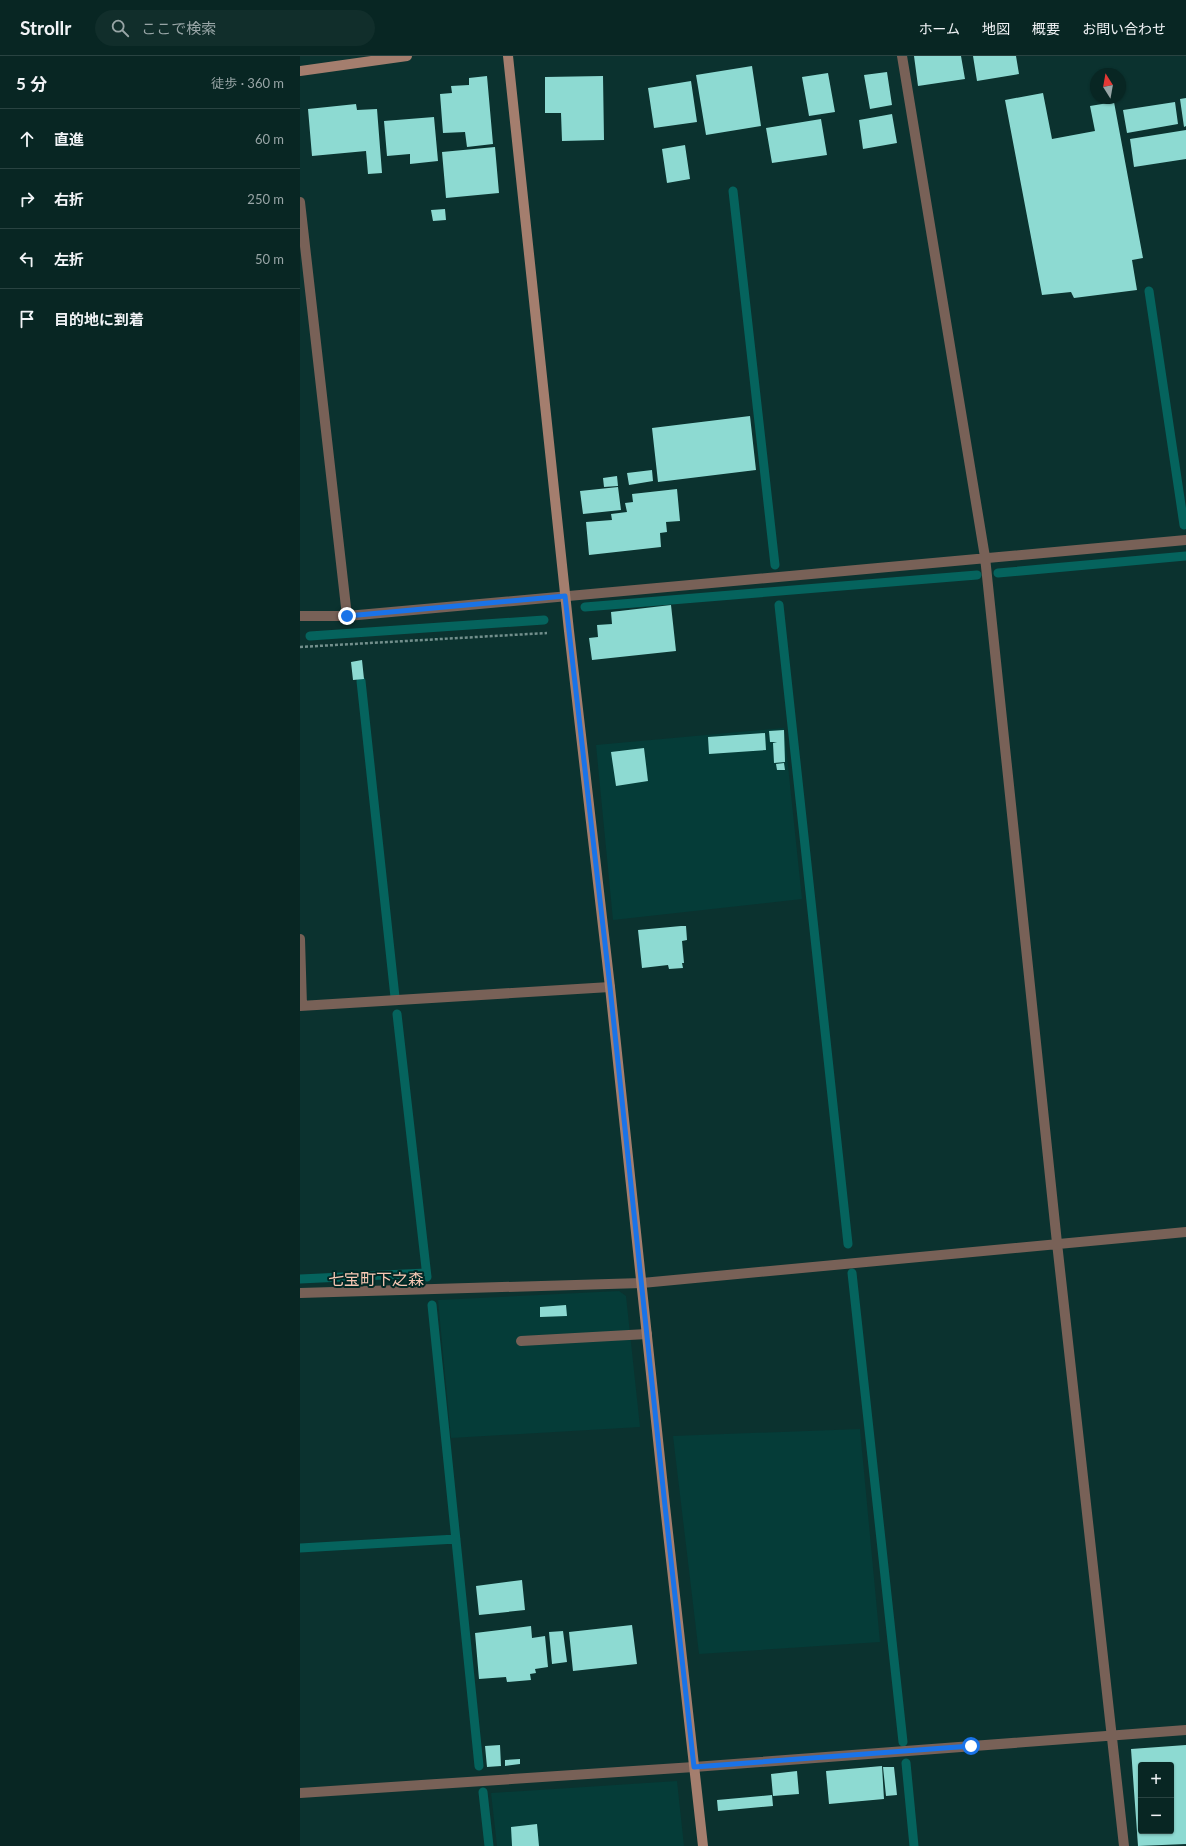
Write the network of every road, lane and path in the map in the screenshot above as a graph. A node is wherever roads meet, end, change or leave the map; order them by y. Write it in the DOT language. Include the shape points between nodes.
graph roads {
  1 [pos="407,56"];
  2 [pos="508,56"];
  3 [pos="902,56"];
  4 [pos="300,71"];
  5 [pos="300,202"];
  6 [pos="1186,540"];
  7 [pos="985,557"];
  8 [pos="565,596"];
  9 [pos="300,616"];
  10 [pos="347,616"];
  11 [pos="569,631"];
  12 [pos="300,647"];
  13 [pos="300,939"];
  14 [pos="610,987"];
  15 [pos="301,1006"];
  16 [pos="1186,1232"];
  17 [pos="1058,1243"];
  18 [pos="642,1283"];
  19 [pos="300,1294"];
  20 [pos="647,1334"];
  21 [pos="521,1341"];
  22 [pos="1186,1730"];
  23 [pos="1113,1735"];
  24 [pos="694,1767"];
  25 [pos="300,1793"];
  26 [pos="702,1846"];
  27 [pos="1124,1846"];
  1 -- 4 [label="street"];
  2 -- 8 [label="street"];
  3 -- 7 [label="street"];
  5 -- 10 [label="street"];
  6 -- 7 [label="street"];
  7 -- 8 [label="street"];
  7 -- 17 [label="street"];
  8 -- 10 [label="street"];
  8 -- 11 [label="street"];
  9 -- 10 [label="street"];
  11 -- 12 [label="path"];
  11 -- 14 [label="street"];
  13 -- 15 [label="street"];
  14 -- 15 [label="street"];
  14 -- 18 [label="street"];
  16 -- 17 [label="street"];
  17 -- 18 [label="street"];
  17 -- 23 [label="street"];
  18 -- 19 [label="street"];
  18 -- 20 [label="street"];
  20 -- 21 [label="street"];
  20 -- 24 [label="street"];
  22 -- 23 [label="street"];
  23 -- 24 [label="street"];
  23 -- 27 [label="street"];
  24 -- 25 [label="street"];
  24 -- 26 [label="street"];
}
